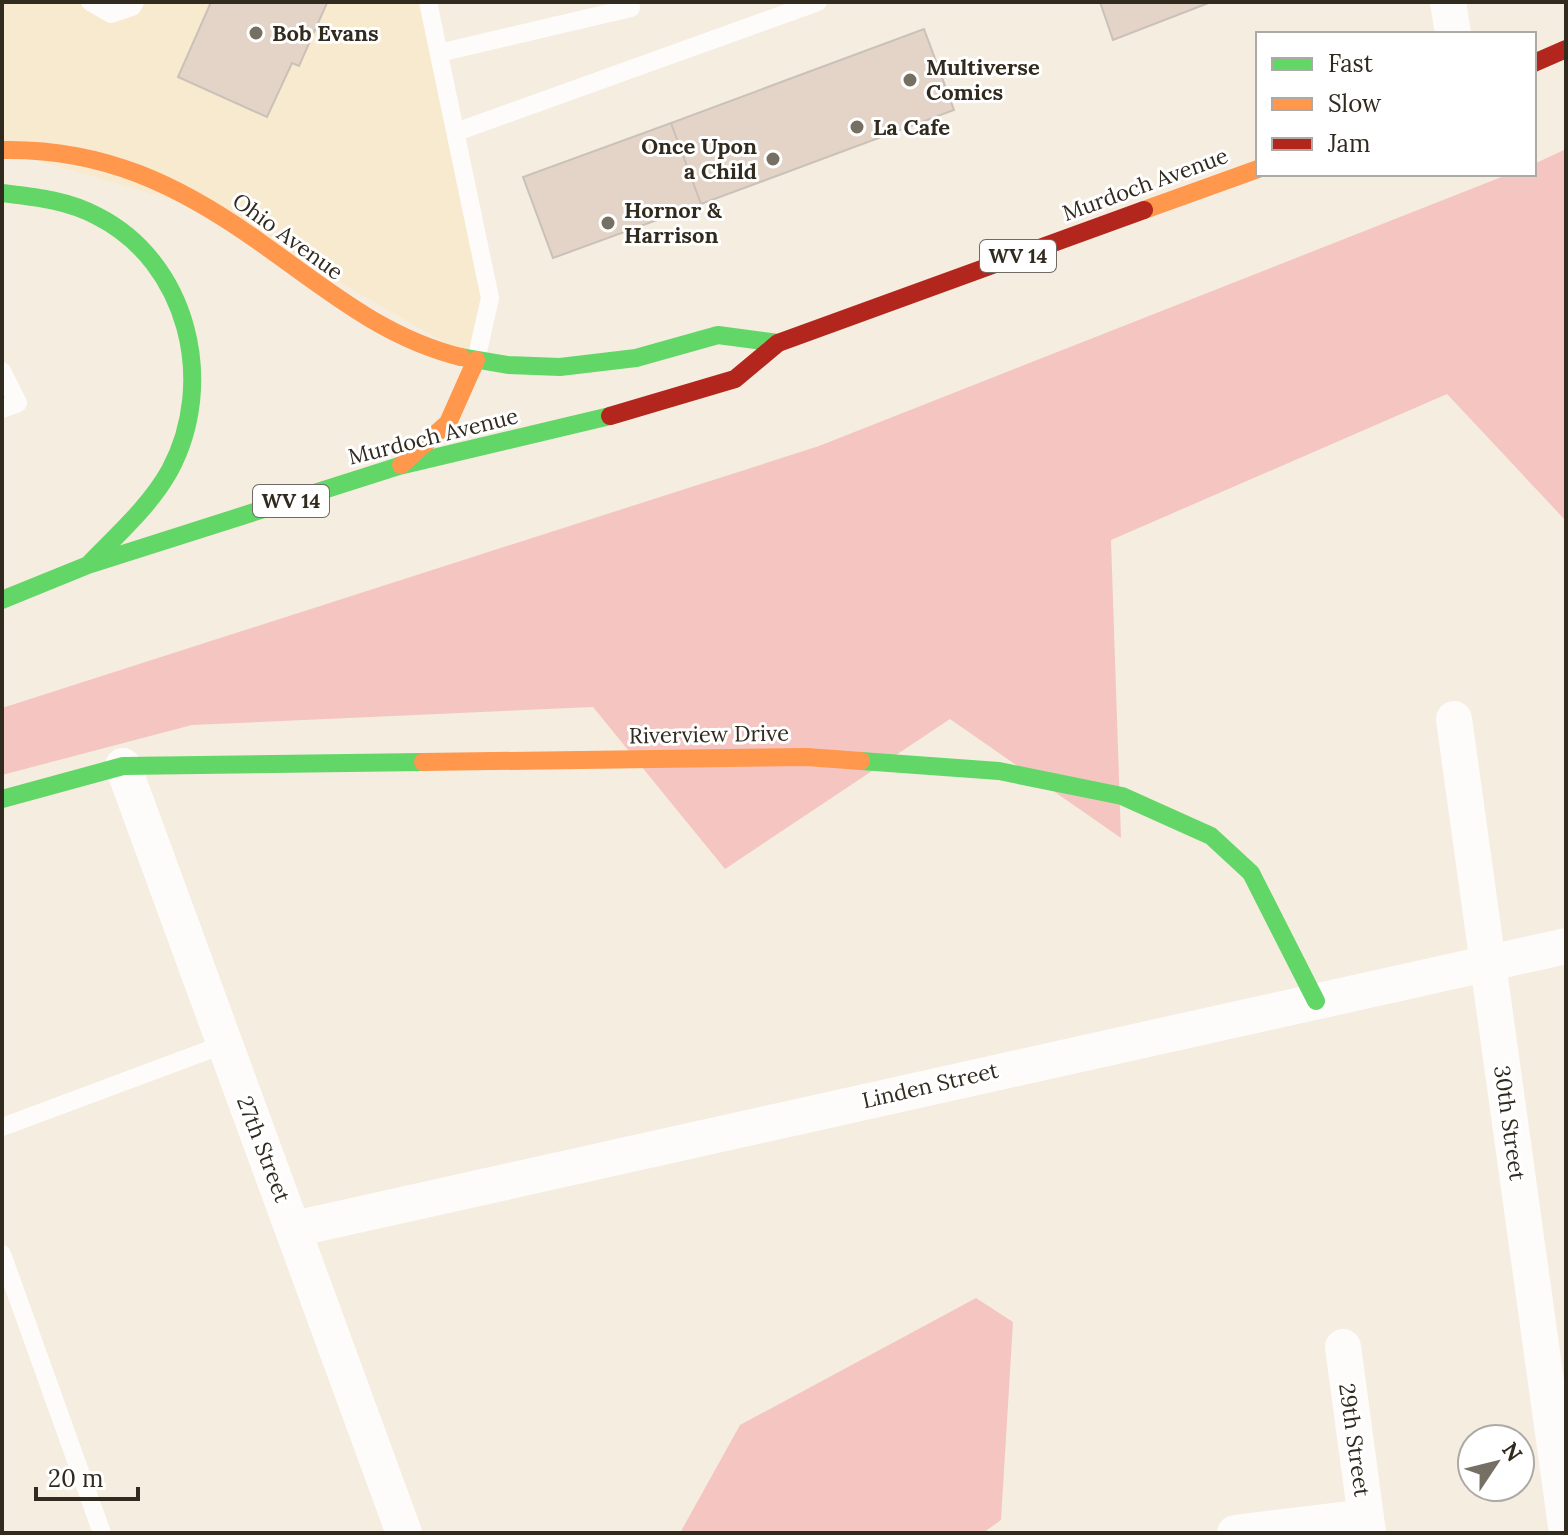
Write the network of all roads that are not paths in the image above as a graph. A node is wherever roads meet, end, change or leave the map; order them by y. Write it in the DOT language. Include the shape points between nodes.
graph roads {
  1 [pos="90,2"];
  2 [pos="135,2"];
  3 [pos="428,2"];
  4 [pos="818,2"];
  5 [pos="1448,2"];
  6 [pos="631,8"];
  7 [pos="1453,32"];
  8 [pos="1566,49"];
  9 [pos="439,53"];
  10 [pos="1536,62"];
  11 [pos="456,132"];
  12 [pos="2,150"];
  13 [pos="1256,170"];
  14 [pos="2,193"];
  15 [pos="778,343"];
  16 [pos="476,360"];
  17 [pos="544,369"];
  18 [pos="2,371"];
  19 [pos="2,409"];
  20 [pos="399,466"];
  21 [pos="88,565"];
  22 [pos="2,600"];
  23 [pos="1454,719"];
  24 [pos="123,766"];
  25 [pos="2,799"];
  26 [pos="1566,946"];
  27 [pos="1488,963"];
  28 [pos="1316,1001"];
  29 [pos="225,1044"];
  30 [pos="2,1127"];
  31 [pos="294,1229"];
  32 [pos="2,1254"];
  33 [pos="1343,1347"];
  34 [pos="1367,1525"];
  35 [pos="1566,1526"];
  36 [pos="400,1532"];
  37 [pos="102,1533"];
  38 [pos="1235,1533"];
  1 -- 2 [label="lane" via="111,14"];
  3 -- 9 [label="lane"];
  4 -- 11 [label="lane"];
  5 -- 7 [label="street"];
  6 -- 9 [label="lane"];
  8 -- 10 [label="main road"];
  9 -- 11 [label="lane"];
  11 -- 16 [label="lane" via="490,298"];
  12 -- 16 [label="main road, Ohio Avenue / WV 14" via="87,156 150,176 220,214 339,303 421,345"];
  13 -- 15 [label="main road, Murdoch Avenue / WV 14"];
  14 -- 21 [label="main road" via="76,206 113,225 149,255 190,331 195,384 176,456 153,497"];
  15 -- 17 [label="main road, Murdoch Avenue / WV 14" via="719,335 634,358"];
  15 -- 20 [label="main road, Murdoch Avenue / WV 14" via="735,379 587,423"];
  16 -- 17 [label="main road, Ohio Avenue / WV 14"];
  16 -- 20 [label="main road" via="448,423"];
  18 -- 19 [label="lane" via="18,403"];
  20 -- 21 [label="main road, Murdoch Avenue / WV 14"];
  21 -- 22 [label="main road, Murdoch Avenue / WV 14"];
  23 -- 27 [label="street, 30th Street"];
  24 -- 25 [label="main road, Riverview Drive"];
  24 -- 28 [label="main road, Riverview Drive" via="807,757 999,771 1122,796 1211,836 1251,873"];
  24 -- 29 [label="street, 27th Street"];
  26 -- 27 [label="street, Linden Street"];
  27 -- 28 [label="street, Linden Street"];
  27 -- 35 [label="street, 30th Street"];
  28 -- 31 [label="street, Linden Street"];
  29 -- 30 [label="lane"];
  29 -- 31 [label="street, 27th Street"];
  31 -- 36 [label="street, 27th Street"];
  32 -- 37 [label="lane"];
  33 -- 34 [label="street, 29th Street"];
  34 -- 38 [label="street"];
}
